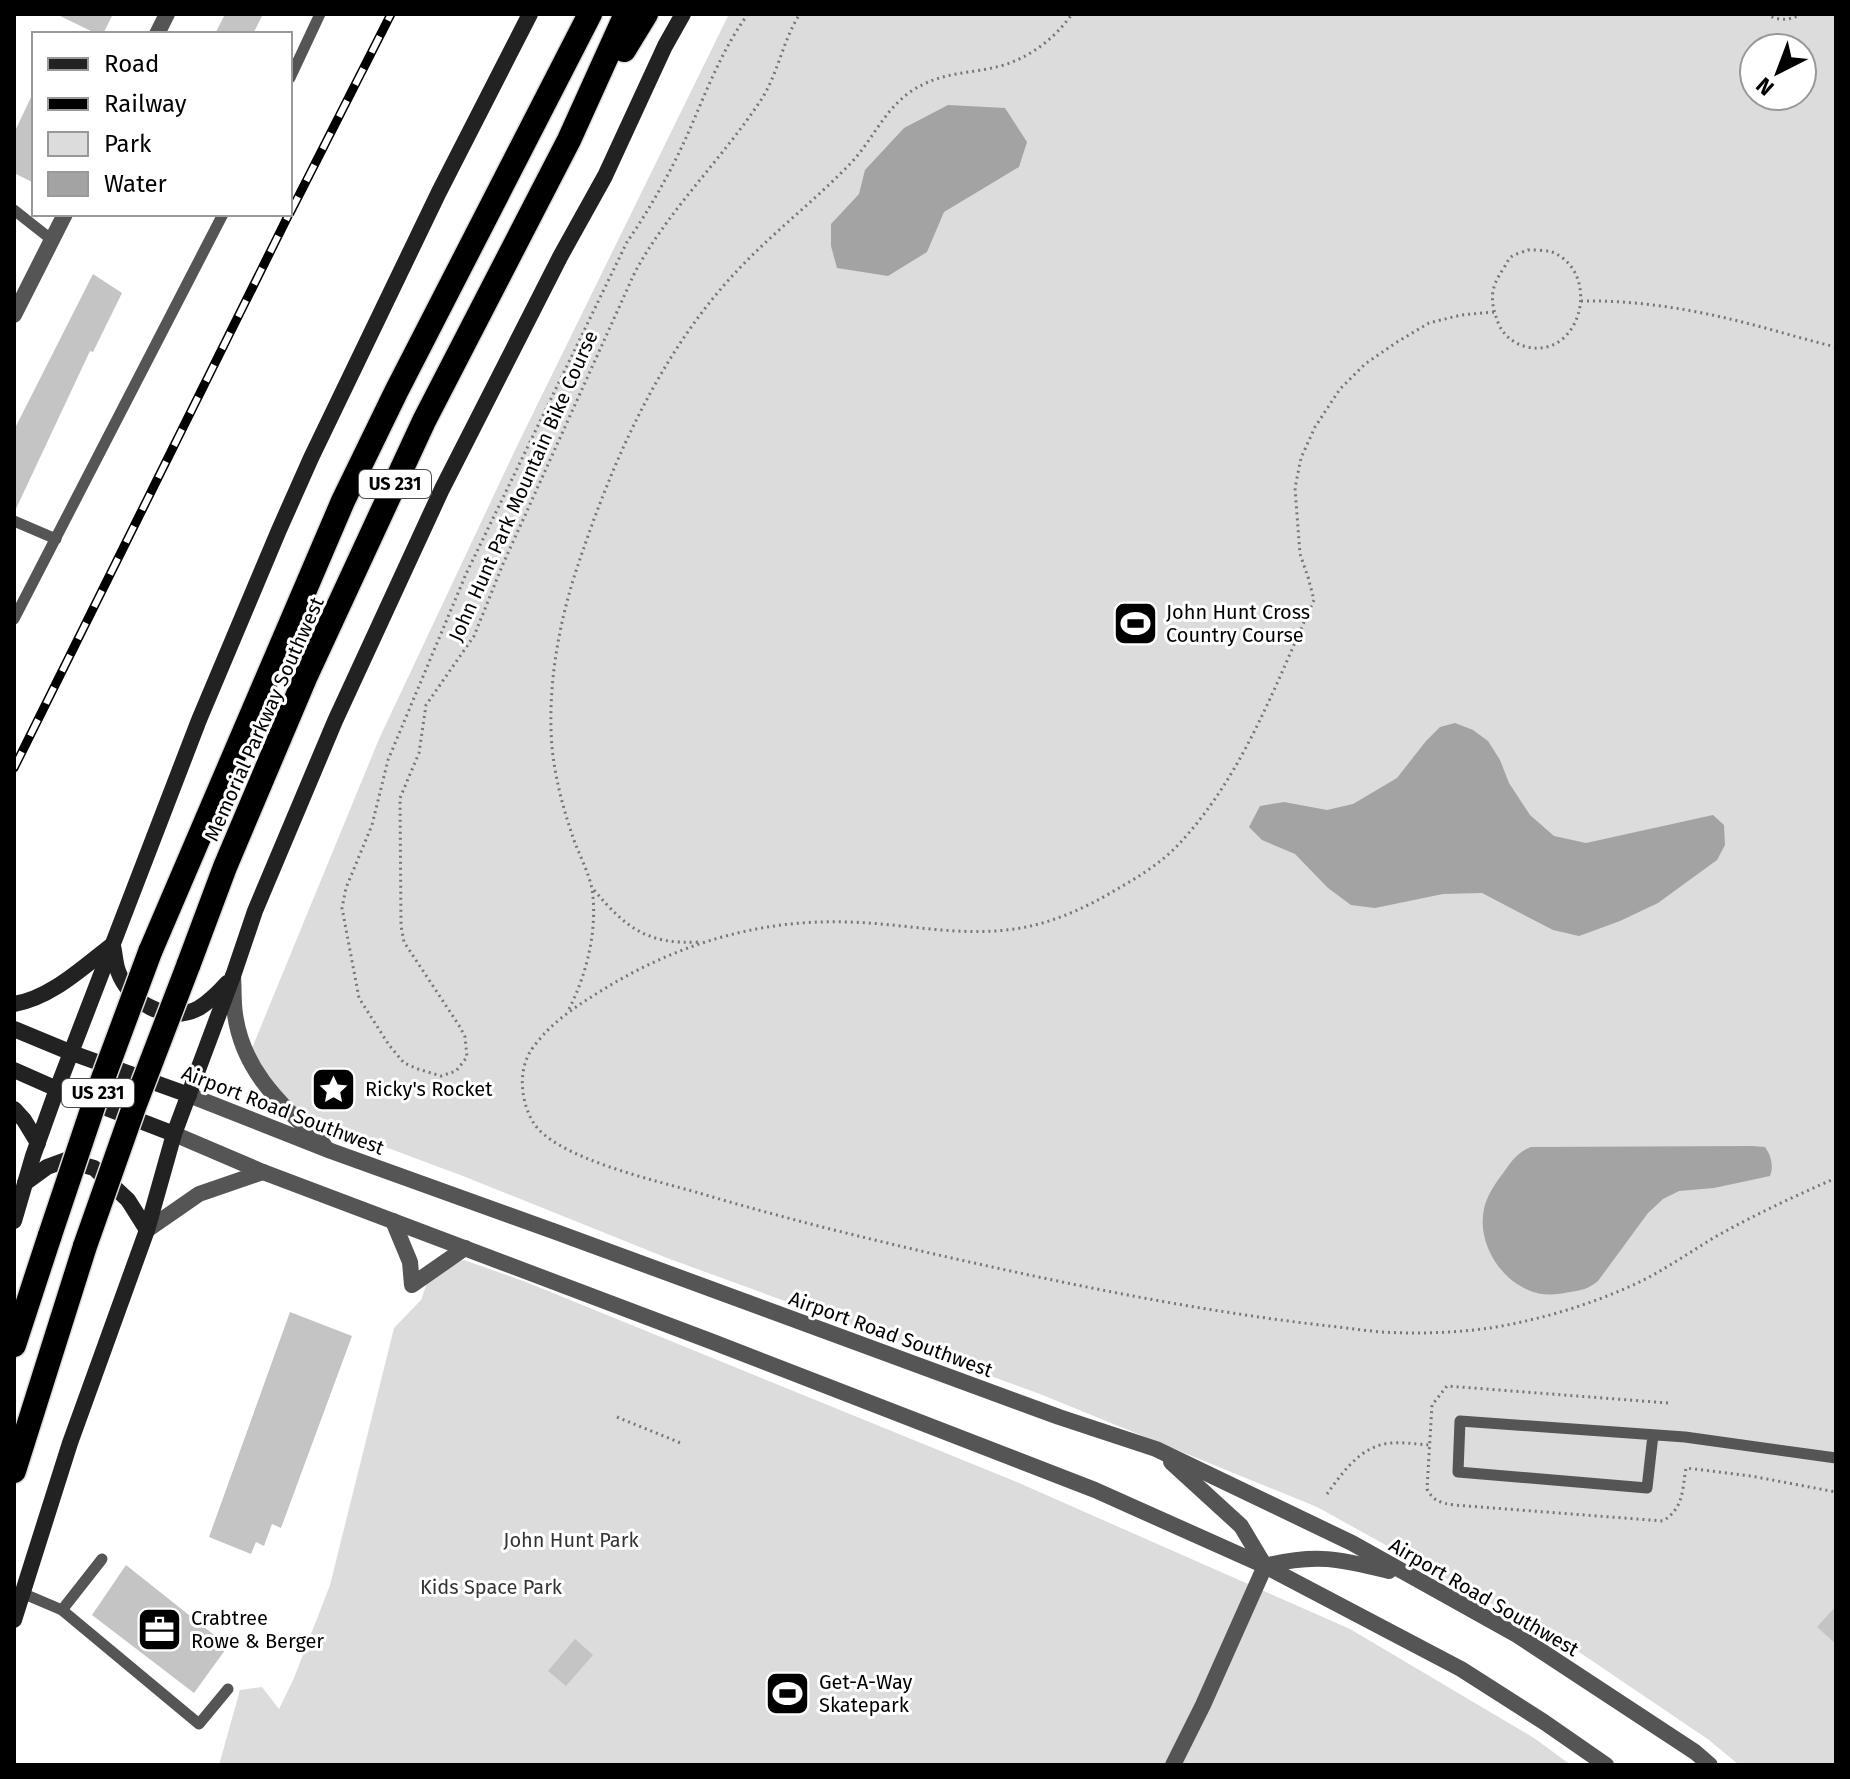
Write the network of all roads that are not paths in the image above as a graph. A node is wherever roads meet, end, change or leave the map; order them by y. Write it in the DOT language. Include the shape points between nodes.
graph roads {
  1 [pos="167,14"];
  2 [pos="320,14"];
  3 [pos="530,14"];
  4 [pos="588,14"];
  5 [pos="626,14"];
  6 [pos="646,14"];
  7 [pos="683,14"];
  8 [pos="158,32"];
  9 [pos="292,74"];
  10 [pos="569,140"];
  11 [pos="14,210"];
  12 [pos="64,216"];
  13 [pos="222,216"];
  14 [pos="52,240"];
  15 [pos="14,315"];
  16 [pos="14,521"];
  17 [pos="56,539"];
  18 [pos="14,619"];
  19 [pos="113,944"];
  20 [pos="233,976"];
  21 [pos="14,1004"];
  22 [pos="14,1029"];
  23 [pos="72,1053"];
  24 [pos="14,1070"];
  25 [pos="57,1089"];
  26 [pos="189,1095"];
  27 [pos="14,1109"];
  28 [pos="174,1134"];
  29 [pos="38,1143"];
  30 [pos="331,1151"];
  31 [pos="263,1172"];
  32 [pos="25,1183"];
  33 [pos="14,1221"];
  34 [pos="393,1221"];
  35 [pos="147,1230"];
  36 [pos="465,1248"];
  37 [pos="14,1345"];
  38 [pos="1653,1435"];
  39 [pos="1156,1449"];
  40 [pos="1836,1458"];
  41 [pos="14,1471"];
  42 [pos="102,1559"];
  43 [pos="1265,1566"];
  44 [pos="1412,1577"];
  45 [pos="22,1593"];
  46 [pos="62,1610"];
  47 [pos="14,1620"];
  48 [pos="228,1689"];
  49 [pos="1173,1765"];
  50 [pos="1606,1765"];
  51 [pos="1710,1765"];
  1 -- 8 [label="street"];
  2 -- 9 [label="lane"];
  3 -- 19 [label="main road" via="311,458 199,720"];
  4 -- 37 [label="highway, Memorial Parkway Southwest / US 231, bridge" via="343,501 150,952"];
  5 -- 10 [label="highway, Memorial Parkway Southwest / US 231"];
  6 -- 10 [label="highway"];
  7 -- 20 [label="main road" via="442,489 335,721"];
  10 -- 41 [label="highway, Memorial Parkway Southwest / US 231, bridge" via="424,421 225,867 85,1246"];
  11 -- 14 [label="lane"];
  12 -- 14 [label="street"];
  13 -- 17 [label="lane"];
  14 -- 15 [label="street"];
  16 -- 17 [label="lane"];
  17 -- 18 [label="lane"];
  19 -- 20 [label="main road" via="127,990 158,1011 180,1014 197,1009"];
  19 -- 21 [label="main road" via="67,979"];
  19 -- 23 [label="main road"];
  20 -- 26 [label="main road"];
  20 -- 30 [label="street" via="235,1015 246,1055 266,1088"];
  22 -- 23 [label="main road, Airport Road Southwest"];
  23 -- 25 [label="main road"];
  23 -- 26 [label="main road, Airport Road Southwest"];
  24 -- 25 [label="main road"];
  25 -- 28 [label="main road"];
  25 -- 29 [label="main road"];
  26 -- 28 [label="main road"];
  26 -- 30 [label="street, Airport Road Southwest"];
  27 -- 29 [label="main road"];
  28 -- 31 [label="street"];
  28 -- 35 [label="main road"];
  29 -- 32 [label="main road"];
  30 -- 39 [label="street, Airport Road Southwest"];
  31 -- 34 [label="street"];
  31 -- 35 [label="street" via="199,1194"];
  32 -- 33 [label="main road"];
  32 -- 35 [label="main road" via="66,1160 94,1168 128,1200"];
  34 -- 36 [label="street"];
  34 -- 36 [label="street" via="410,1262 412,1285"];
  35 -- 45 [label="main road"];
  36 -- 43 [label="street" via="1095,1490"];
  38 -- 38 [label="lane" via="1460,1421 1458,1472 1647,1488"];
  38 -- 40 [label="lane"];
  39 -- 43 [label="street" via="1241,1526"];
  39 -- 44 [label="street, Airport Road Southwest"];
  42 -- 46 [label="lane"];
  43 -- 44 [label="street" via="1288,1560 1343,1560"];
  43 -- 49 [label="street"];
  43 -- 50 [label="street" via="1461,1669"];
  44 -- 51 [label="street, Airport Road Southwest" via="1517,1635"];
  45 -- 46 [label="lane"];
  45 -- 47 [label="main road"];
  46 -- 48 [label="lane" via="199,1724"];
}
